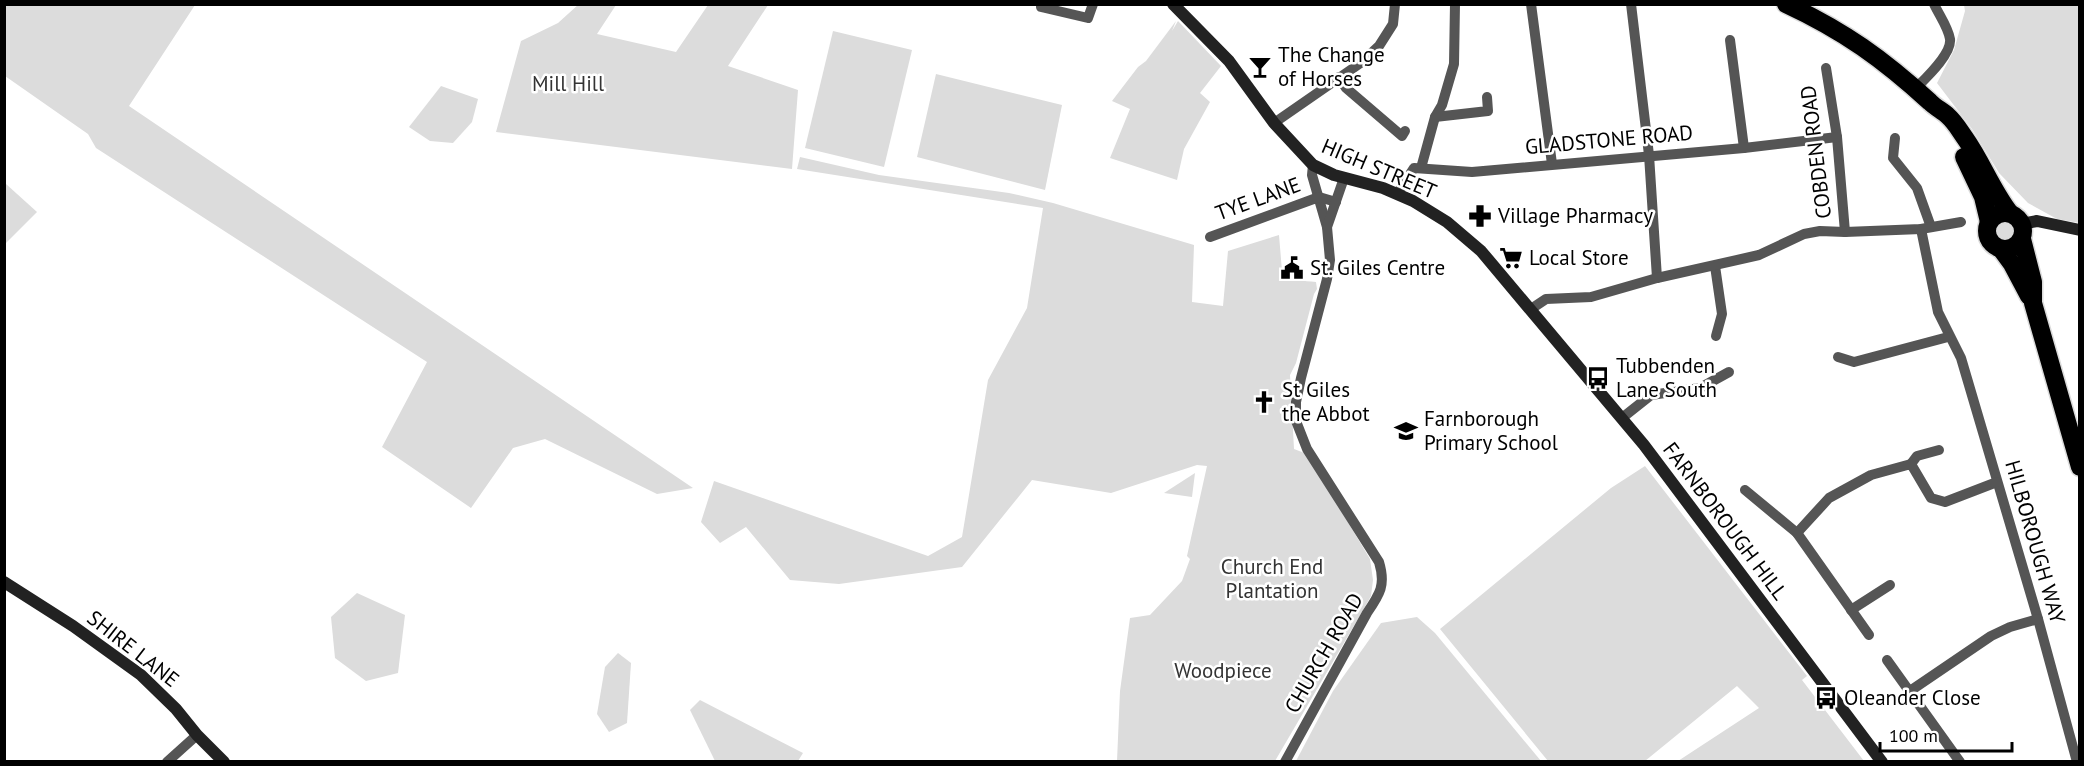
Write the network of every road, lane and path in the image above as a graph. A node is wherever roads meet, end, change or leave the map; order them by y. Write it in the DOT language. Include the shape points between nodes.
graph roads {
  1 [pos="1093,4"];
  2 [pos="1173,4"];
  3 [pos="1395,4"];
  4 [pos="1455,4"];
  5 [pos="1531,4"];
  6 [pos="1631,4"];
  7 [pos="1786,4"];
  8 [pos="1934,4"];
  9 [pos="1041,7"];
  10 [pos="1731,40"];
  11 [pos="1826,68"];
  12 [pos="1339,77"];
  13 [pos="1916,88"];
  14 [pos="1487,97"];
  15 [pos="1932,104"];
  16 [pos="1435,117"];
  17 [pos="1274,123"];
  18 [pos="1405,131"];
  19 [pos="1838,137"];
  20 [pos="1895,138"];
  21 [pos="1744,148"];
  22 [pos="1649,155"];
  23 [pos="1552,164"];
  24 [pos="1313,165"];
  25 [pos="1420,168"];
  26 [pos="1344,178"];
  27 [pos="1397,194"];
  28 [pos="1319,197"];
  29 [pos="1336,202"];
  30 [pos="1961,222"];
  31 [pos="1989,222"];
  32 [pos="2018,225"];
  33 [pos="1327,227"];
  34 [pos="1926,228"];
  35 [pos="2079,230"];
  36 [pos="1845,232"];
  37 [pos="1210,237"];
  38 [pos="2001,249"];
  39 [pos="1715,266"];
  40 [pos="1657,279"];
  41 [pos="2033,303"];
  42 [pos="1531,309"];
  43 [pos="1716,336"];
  44 [pos="1948,337"];
  45 [pos="1838,357"];
  46 [pos="1729,372"];
  47 [pos="1622,418"];
  48 [pos="1939,450"];
  49 [pos="1911,465"];
  50 [pos="2079,466"];
  51 [pos="1997,482"];
  52 [pos="1745,490"];
  53 [pos="1797,533"];
  54 [pos="4,582"];
  55 [pos="1890,585"];
  56 [pos="1851,609"];
  57 [pos="2038,619"];
  58 [pos="1869,635"];
  59 [pos="1887,660"];
  60 [pos="1910,691"];
  61 [pos="197,735"];
  62 [pos="168,762"];
  63 [pos="224,762"];
  64 [pos="1285,762"];
  65 [pos="1882,762"];
  66 [pos="1960,762"];
  67 [pos="2077,762"];
  1 -- 9 [label="street" via="1088,18"];
  2 -- 17 [label="main road, HIGH STREET" via="1229,61"];
  3 -- 12 [label="street" via="1393,24 1379,46"];
  4 -- 16 [label="street" via="1454,64"];
  5 -- 23 [label="street"];
  6 -- 22 [label="street"];
  7 -- 13 [label="highway" via="1858,43"];
  8 -- 13 [label="street" via="1948,32 1950,46"];
  10 -- 21 [label="street"];
  11 -- 19 [label="street, COBDEN ROAD"];
  12 -- 17 [label="street"];
  12 -- 18 [label="street" via="1346,88 1402,136"];
  13 -- 15 [label="highway"];
  14 -- 16 [label="street" via="1488,111"];
  15 -- 31 [label="highway" via="1974,176"];
  15 -- 32 [label="highway" via="1966,138"];
  16 -- 25 [label="street"];
  17 -- 24 [label="main road, HIGH STREET"];
  19 -- 21 [label="street, GLADSTONE ROAD"];
  19 -- 36 [label="street, COBDEN ROAD"];
  20 -- 34 [label="street, HILBOROUGH WAY" via="1893,158 1917,188"];
  21 -- 22 [label="street, GLADSTONE ROAD"];
  22 -- 23 [label="street, GLADSTONE ROAD"];
  22 -- 40 [label="street"];
  23 -- 25 [label="street, GLADSTONE ROAD" via="1473,172"];
  24 -- 26 [label="main road, HIGH STREET"];
  24 -- 28 [label="street, CHURCH ROAD" via="1311,171"];
  25 -- 27 [label="street" via="1411,171"];
  26 -- 27 [label="main road, HIGH STREET"];
  26 -- 29 [label="street, CHURCH ROAD"];
  27 -- 42 [label="main road, HIGH STREET" via="1434,213 1469,239"];
  28 -- 29 [label="street"];
  28 -- 33 [label="street, CHURCH ROAD"];
  28 -- 37 [label="street, TYE LANE"];
  29 -- 33 [label="street, CHURCH ROAD"];
  30 -- 34 [label="street"];
  31 -- 32 [label="highway" via="1998,214"];
  31 -- 38 [label="highway" via="1988,238"];
  32 -- 35 [label="main road" via="2037,221"];
  32 -- 38 [label="highway" via="2013,247"];
  32 -- 41 [label="highway" via="2033,282"];
  33 -- 64 [label="street, CHURCH ROAD" via="1327,279 1301,378 1296,421 1307,449 1379,562 1383,576 1380,595"];
  34 -- 36 [label="street"];
  34 -- 44 [label="street, HILBOROUGH WAY" via="1938,312"];
  36 -- 39 [label="street" via="1804,234 1759,255"];
  38 -- 41 [label="highway"];
  39 -- 40 [label="street"];
  39 -- 43 [label="street" via="1722,314"];
  40 -- 42 [label="street" via="1591,297 1546,299"];
  41 -- 50 [label="highway"];
  42 -- 47 [label="main road, FARNBOROUGH HILL"];
  44 -- 45 [label="street" via="1854,362"];
  44 -- 51 [label="street, HILBOROUGH WAY" via="1961,358"];
  46 -- 47 [label="street" via="1700,388 1651,395"];
  47 -- 65 [label="main road, FARNBOROUGH HILL"];
  48 -- 49 [label="street" via="1917,456"];
  49 -- 51 [label="street" via="1931,498 1945,502"];
  49 -- 53 [label="street" via="1871,475 1830,498"];
  51 -- 57 [label="street, HILBOROUGH WAY"];
  52 -- 53 [label="street"];
  53 -- 56 [label="street"];
  54 -- 61 [label="main road, SHIRE LANE" via="141,675"];
  55 -- 56 [label="street"];
  56 -- 58 [label="street"];
  57 -- 60 [label="street" via="1991,636"];
  57 -- 67 [label="street, HILBOROUGH WAY"];
  59 -- 60 [label="street"];
  60 -- 66 [label="street"];
  61 -- 62 [label="street"];
  61 -- 63 [label="main road, SHIRE LANE"];
}
